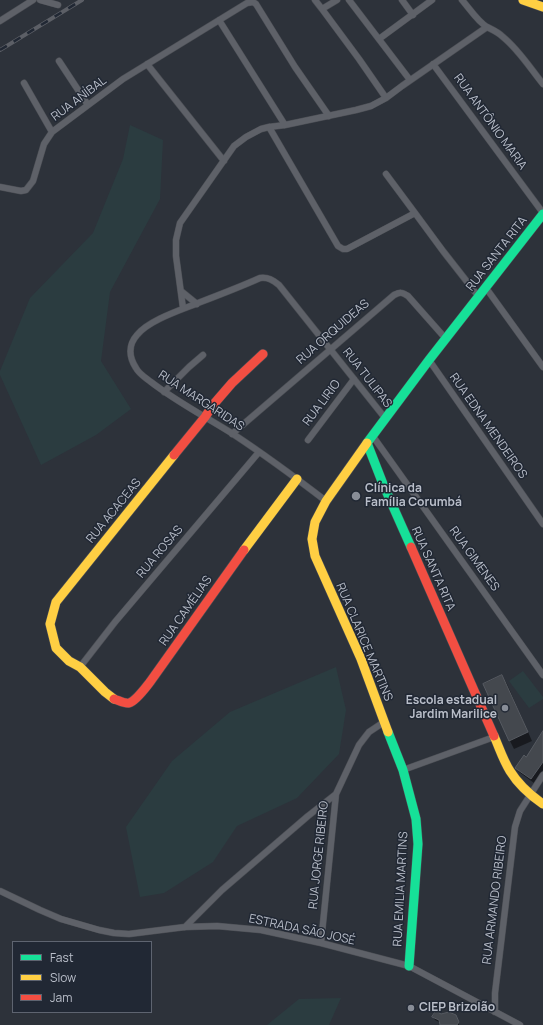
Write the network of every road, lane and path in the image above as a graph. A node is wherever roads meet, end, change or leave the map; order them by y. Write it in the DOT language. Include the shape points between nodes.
graph roads {
  1 [pos="33,0"];
  2 [pos="40,0"];
  3 [pos="315,0"];
  4 [pos="337,0"];
  5 [pos="349,0"];
  6 [pos="402,0"];
  7 [pos="432,0"];
  8 [pos="462,0"];
  9 [pos="523,0"];
  10 [pos="58,5"];
  11 [pos="543,7"];
  12 [pos="322,8"];
  13 [pos="413,15"];
  14 [pos="219,20"];
  15 [pos="0,21"];
  16 [pos="487,27"];
  17 [pos="379,39"];
  18 [pos="59,61"];
  19 [pos="148,64"];
  20 [pos="433,64"];
  21 [pos="410,80"];
  22 [pos="24,83"];
  23 [pos="543,84"];
  24 [pos="386,98"];
  25 [pos="88,105"];
  26 [pos="329,116"];
  27 [pos="285,125"];
  28 [pos="269,126"];
  29 [pos="52,132"];
  30 [pos="224,161"];
  31 [pos="386,174"];
  32 [pos="0,186"];
  33 [pos="415,213"];
  34 [pos="543,214"];
  35 [pos="270,279"];
  36 [pos="486,288"];
  37 [pos="181,291"];
  38 [pos="479,297"];
  39 [pos="197,304"];
  40 [pos="183,308"];
  41 [pos="446,340"];
  42 [pos="331,350"];
  43 [pos="263,354"];
  44 [pos="204,355"];
  45 [pos="430,360"];
  46 [pos="543,367"];
  47 [pos="354,379"];
  48 [pos="164,392"];
  49 [pos="205,417"];
  50 [pos="385,418"];
  51 [pos="232,434"];
  52 [pos="372,435"];
  53 [pos="308,440"];
  54 [pos="367,443"];
  55 [pos="259,452"];
  56 [pos="297,478"];
  57 [pos="326,501"];
  58 [pos="543,524"];
  59 [pos="80,667"];
  60 [pos="543,675"];
  61 [pos="384,722"];
  62 [pos="494,736"];
  63 [pos="403,770"];
  64 [pos="543,775"];
  65 [pos="336,794"];
  66 [pos="530,794"];
  67 [pos="543,804"];
  68 [pos="0,892"];
  69 [pos="186,927"];
  70 [pos="321,943"];
  71 [pos="409,966"];
  72 [pos="495,1012"];
  73 [pos="520,1025"];
  1 -- 15 [label="street"];
  2 -- 10 [label="street"];
  3 -- 12 [label="street"];
  4 -- 12 [label="street"];
  5 -- 17 [label="street"];
  6 -- 13 [label="street"];
  7 -- 13 [label="street"];
  8 -- 16 [label="street"];
  9 -- 11 [label="street"];
  12 -- 24 [label="street"];
  13 -- 17 [label="street"];
  14 -- 19 [label="street, RUA ANÍBAL"];
  14 -- 26 [label="street, RUA ANÍBAL" via="247,3 256,4"];
  14 -- 27 [label="street"];
  16 -- 20 [label="street"];
  16 -- 23 [label="street" via="495,30 509,42"];
  17 -- 21 [label="street"];
  18 -- 25 [label="street"];
  19 -- 25 [label="street, RUA ANÍBAL" via="118,82"];
  19 -- 30 [label="street"];
  20 -- 21 [label="street"];
  20 -- 34 [label="street, RUA ANTÔNIO MARIA"];
  21 -- 24 [label="street"];
  22 -- 29 [label="street"];
  24 -- 26 [label="street" via="371,106"];
  25 -- 29 [label="street, RUA ANÍBAL"];
  26 -- 27 [label="street"];
  27 -- 28 [label="street"];
  28 -- 30 [label="street" via="234,146"];
  28 -- 33 [label="street" via="338,246 343,249"];
  29 -- 32 [label="street" via="44,144 30,186 21,191"];
  30 -- 37 [label="street" via="180,223 176,256"];
  31 -- 33 [label="street"];
  33 -- 38 [label="street"];
  34 -- 36 [label="street, RUA SANTA RITA"];
  35 -- 39 [label="street, RUA MARGARIDAS" via="260,278"];
  35 -- 42 [label="street, RUA TULIPAS" via="279,285"];
  36 -- 38 [label="street, RUA SANTA RITA"];
  36 -- 46 [label="street"];
  37 -- 39 [label="street"];
  37 -- 40 [label="street"];
  38 -- 41 [label="street, RUA SANTA RITA"];
  39 -- 40 [label="street, RUA MARGARIDAS"];
  40 -- 48 [label="street, RUA MARGARIDAS" via="144,328 132,343 130,352 134,364 140,373"];
  41 -- 42 [label="street, RUA ORQUIDEAS" via="408,296 399,292"];
  41 -- 45 [label="street, RUA SANTA RITA"];
  42 -- 47 [label="street, RUA TULIPAS"];
  42 -- 51 [label="street, RUA ORQUIDEAS"];
  43 -- 49 [label="street" via="232,383"];
  44 -- 48 [label="street" via="189,366"];
  45 -- 50 [label="street, RUA SANTA RITA"];
  45 -- 58 [label="street, RUA EDNA MENDEIROS"];
  47 -- 50 [label="street, RUA TULIPAS"];
  47 -- 53 [label="street, RUA LIRIO"];
  48 -- 49 [label="street, RUA MARGARIDAS"];
  49 -- 51 [label="street, RUA MARGARIDAS"];
  49 -- 59 [label="street, RUA ACACEAS" via="56,602 50,624 54,642 60,653"];
  50 -- 52 [label="street, RUA SANTA RITA"];
  51 -- 55 [label="street, RUA MARGARIDAS"];
  52 -- 54 [label="street, RUA SANTA RITA"];
  52 -- 60 [label="street, RUA GIMENES"];
  54 -- 57 [label="street, RUA CLARICE MARTINS"];
  54 -- 62 [label="street, RUA SANTA RITA"];
  55 -- 56 [label="street, RUA MARGARIDAS"];
  55 -- 59 [label="street, RUA ROSAS"];
  56 -- 57 [label="street, RUA MARGARIDAS"];
  56 -- 59 [label="street, RUA CAMÉLIAS" via="150,682 134,700 129,704 112,698"];
  57 -- 61 [label="street, RUA CLARICE MARTINS" via="316,522 312,539 315,556 361,659"];
  61 -- 63 [label="street, RUA EMILIA MARTINS"];
  61 -- 65 [label="street" via="369,732 359,745"];
  62 -- 63 [label="street"];
  62 -- 66 [label="street, RUA SANTA RITA" via="509,770"];
  63 -- 71 [label="street, RUA EMILIA MARTINS" via="416,819 418,844"];
  64 -- 66 [label="street, RUA ARMANDO RIBEIRO"];
  65 -- 69 [label="street" via="222,890"];
  65 -- 70 [label="street, RUA JORGE RIBEIRO"];
  66 -- 67 [label="street, RUA SANTA RITA"];
  66 -- 72 [label="street, RUA ARMANDO RIBEIRO" via="520,811 515,827 495,993"];
  68 -- 69 [label="street, ESTRADA SÃO JOSÉ" via="61,919 114,933 129,934"];
  69 -- 70 [label="street, ESTRADA SÃO JOSÉ" via="217,926 261,930"];
  70 -- 71 [label="street, ESTRADA SÃO JOSÉ"];
  71 -- 72 [label="street, ESTRADA SÃO JOSÉ"];
  72 -- 73 [label="street, ESTRADA SÃO JOSÉ"];
}
